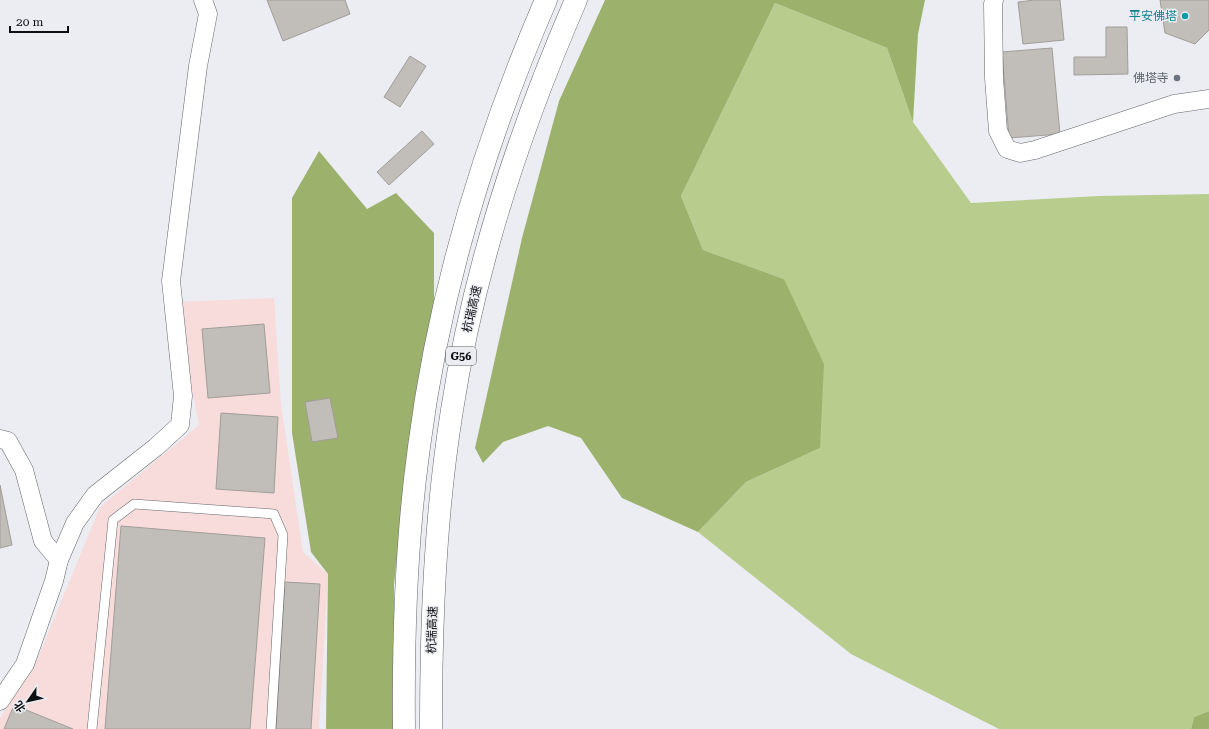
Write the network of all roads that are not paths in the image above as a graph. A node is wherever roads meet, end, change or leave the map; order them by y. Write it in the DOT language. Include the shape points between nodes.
graph roads {
  1 [pos="203,0"];
  2 [pos="546,0"];
  3 [pos="576,0"];
  4 [pos="994,0"];
  5 [pos="1209,99"];
  6 [pos="0,439"];
  7 [pos="58,560"];
  8 [pos="0,701"];
  9 [pos="92,729"];
  10 [pos="271,729"];
  11 [pos="404,729"];
  12 [pos="431,729"];
  1 -- 7 [label="street" via="208,14 198,66 171,281 183,396 180,425 95,495 75,523"];
  2 -- 11 [label="highway, G56" via="482,168 452,270 434,356 419,447 410,534 404,625"];
  3 -- 12 [label="highway, 杭瑞高速 / G56" via="534,102 506,184 478,282 459,368 446,450 437,536 432,626"];
  4 -- 5 [label="street" via="994,78 998,131 1006,149 1020,153 1035,150 1174,104"];
  6 -- 7 [label="street" via="8,441 24,470 43,541"];
  7 -- 8 [label="street" via="54,581 26,664"];
  9 -- 10 [label="lane" via="112,520 134,504 274,514 283,535"];
}
